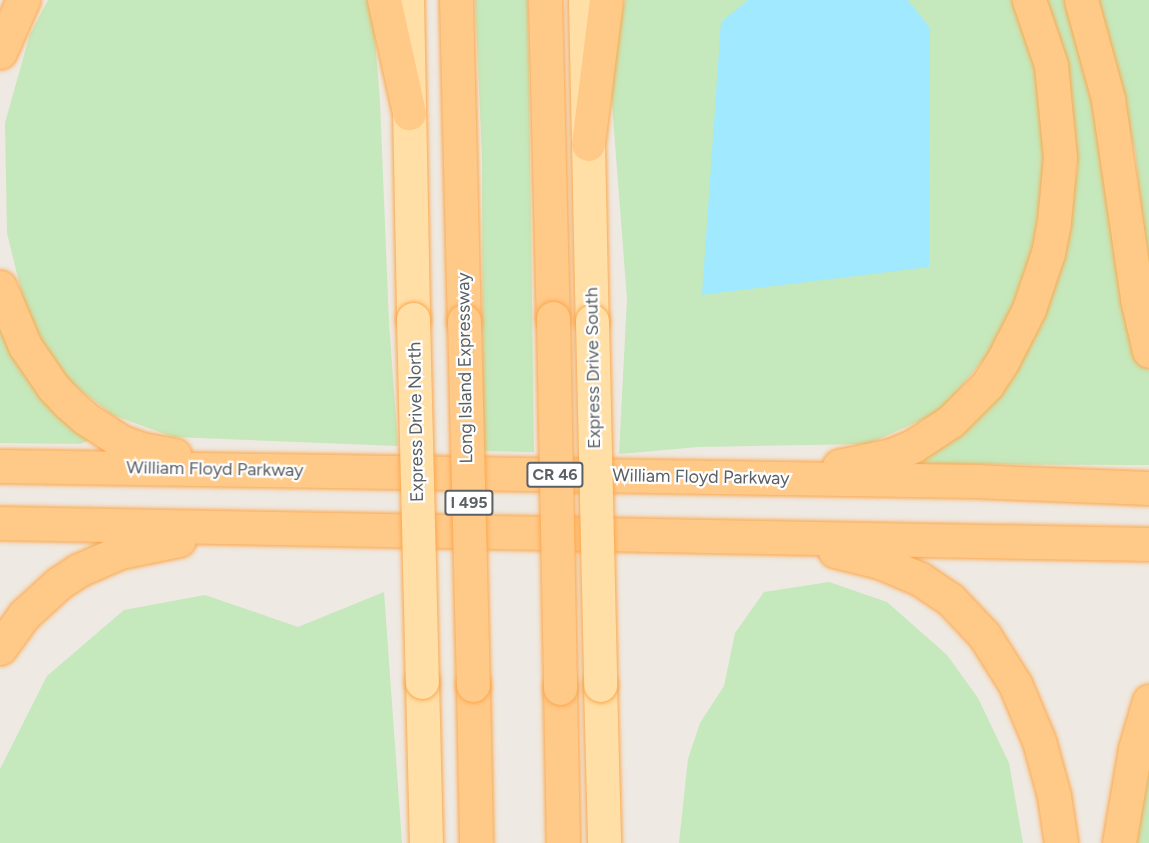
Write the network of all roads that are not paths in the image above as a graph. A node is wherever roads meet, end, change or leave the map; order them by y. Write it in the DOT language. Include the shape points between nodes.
graph roads {
  1 [pos="23,0"];
  2 [pos="384,0"];
  3 [pos="406,0"];
  4 [pos="456,0"];
  5 [pos="545,0"];
  6 [pos="585,0"];
  7 [pos="606,0"];
  8 [pos="1029,0"];
  9 [pos="1080,0"];
  10 [pos="0,52"];
  11 [pos="409,113"];
  12 [pos="588,144"];
  13 [pos="0,287"];
  14 [pos="1149,351"];
  15 [pos="0,466"];
  16 [pos="273,470"];
  17 [pos="765,479"];
  18 [pos="1149,488"];
  19 [pos="0,523"];
  20 [pos="265,527"];
  21 [pos="771,537"];
  22 [pos="1149,544"];
  23 [pos="0,648"];
  24 [pos="1149,701"];
  25 [pos="426,843"];
  26 [pos="476,843"];
  27 [pos="563,843"];
  28 [pos="604,843"];
  29 [pos="1061,843"];
  30 [pos="1119,843"];
  1 -- 10 [label="highway"];
  2 -- 11 [label="highway"];
  3 -- 11 [label="main road, Express Drive North"];
  4 -- 26 [label="highway, Long Island Expressway / I 495, bridge"];
  5 -- 27 [label="highway, bridge"];
  6 -- 12 [label="main road, Express Drive South"];
  7 -- 12 [label="highway"];
  8 -- 17 [label="highway" via="1051,65 1059,128 1058,189 1048,253 1039,282 1002,362 951,422 913,446 872,460"];
  9 -- 14 [label="highway" via="1108,99 1137,299"];
  11 -- 25 [label="main road, Express Drive North, bridge"];
  12 -- 28 [label="main road, Express Drive South, bridge"];
  13 -- 16 [label="highway" via="25,346 39,368 68,403 104,431 141,449"];
  15 -- 16 [label="highway, William Floyd Parkway / CR 46"];
  16 -- 17 [label="highway, William Floyd Parkway / CR 46"];
  17 -- 18 [label="highway, William Floyd Parkway / CR 46"];
  19 -- 20 [label="highway"];
  20 -- 21 [label="highway"];
  20 -- 23 [label="highway" via="142,546 100,560 41,597"];
  21 -- 22 [label="highway"];
  21 -- 29 [label="highway" via="900,569 935,588 965,614 1001,659 1027,711 1047,766"];
  24 -- 30 [label="highway" via="1135,749"];
}
